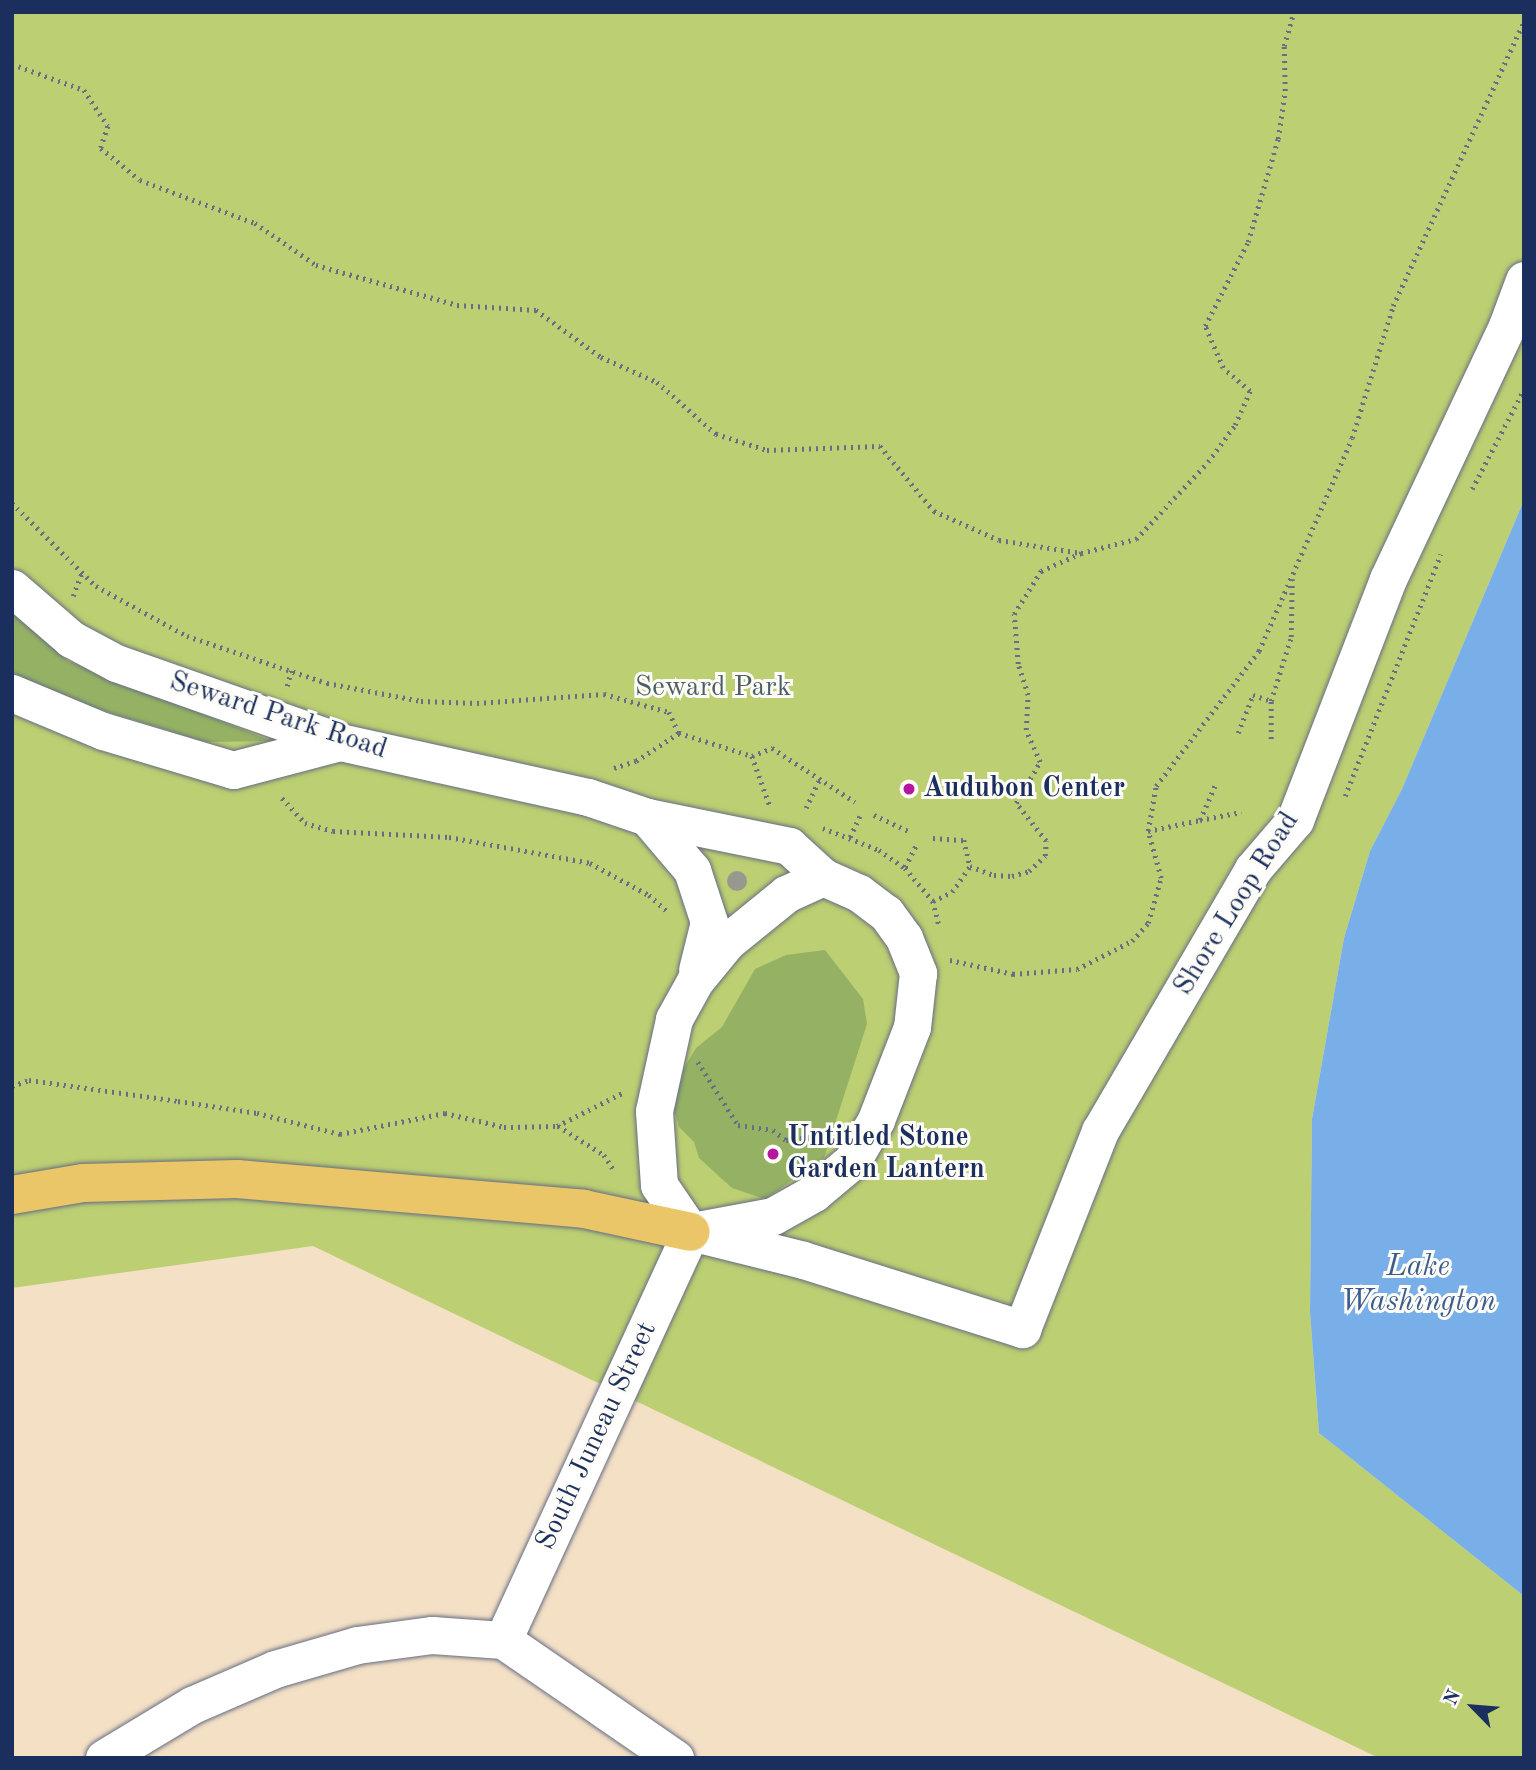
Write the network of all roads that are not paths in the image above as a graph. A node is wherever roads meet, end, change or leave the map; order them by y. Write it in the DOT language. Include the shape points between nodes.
graph roads {
  1 [pos="1524,280"];
  2 [pos="12,588"];
  3 [pos="12,693"];
  4 [pos="340,742"];
  5 [pos="647,817"];
  6 [pos="823,877"];
  7 [pos="695,981"];
  8 [pos="12,1195"];
  9 [pos="691,1231"];
  10 [pos="503,1640"];
  11 [pos="104,1758"];
  12 [pos="675,1758"];
  1 -- 9 [label="street, Shore Loop Road" via="1507,326 1388,579 1295,820 1253,869 1100,1131 1022,1329 803,1259"];
  2 -- 4 [label="street, Seward Park Road" via="71,639 116,663"];
  3 -- 4 [label="street" via="103,731 233,770"];
  4 -- 5 [label="street, Seward Park Road" via="588,797"];
  5 -- 6 [label="street, Seward Park Road" via="789,846"];
  5 -- 7 [label="street" via="692,870 709,922"];
  6 -- 7 [label="street" via="786,894 752,920"];
  6 -- 9 [label="street, Seward Park Road" via="859,892 886,913 904,938 918,973 912,1027 876,1120 852,1161 814,1193 773,1216"];
  7 -- 9 [label="street" via="674,1019 653,1111 659,1185"];
  8 -- 9 [label="main road" via="83,1182 237,1179 584,1209"];
  9 -- 10 [label="street, South Juneau Street"];
  10 -- 11 [label="street" via="412,1636 318,1655 192,1705"];
  10 -- 12 [label="street"];
}
